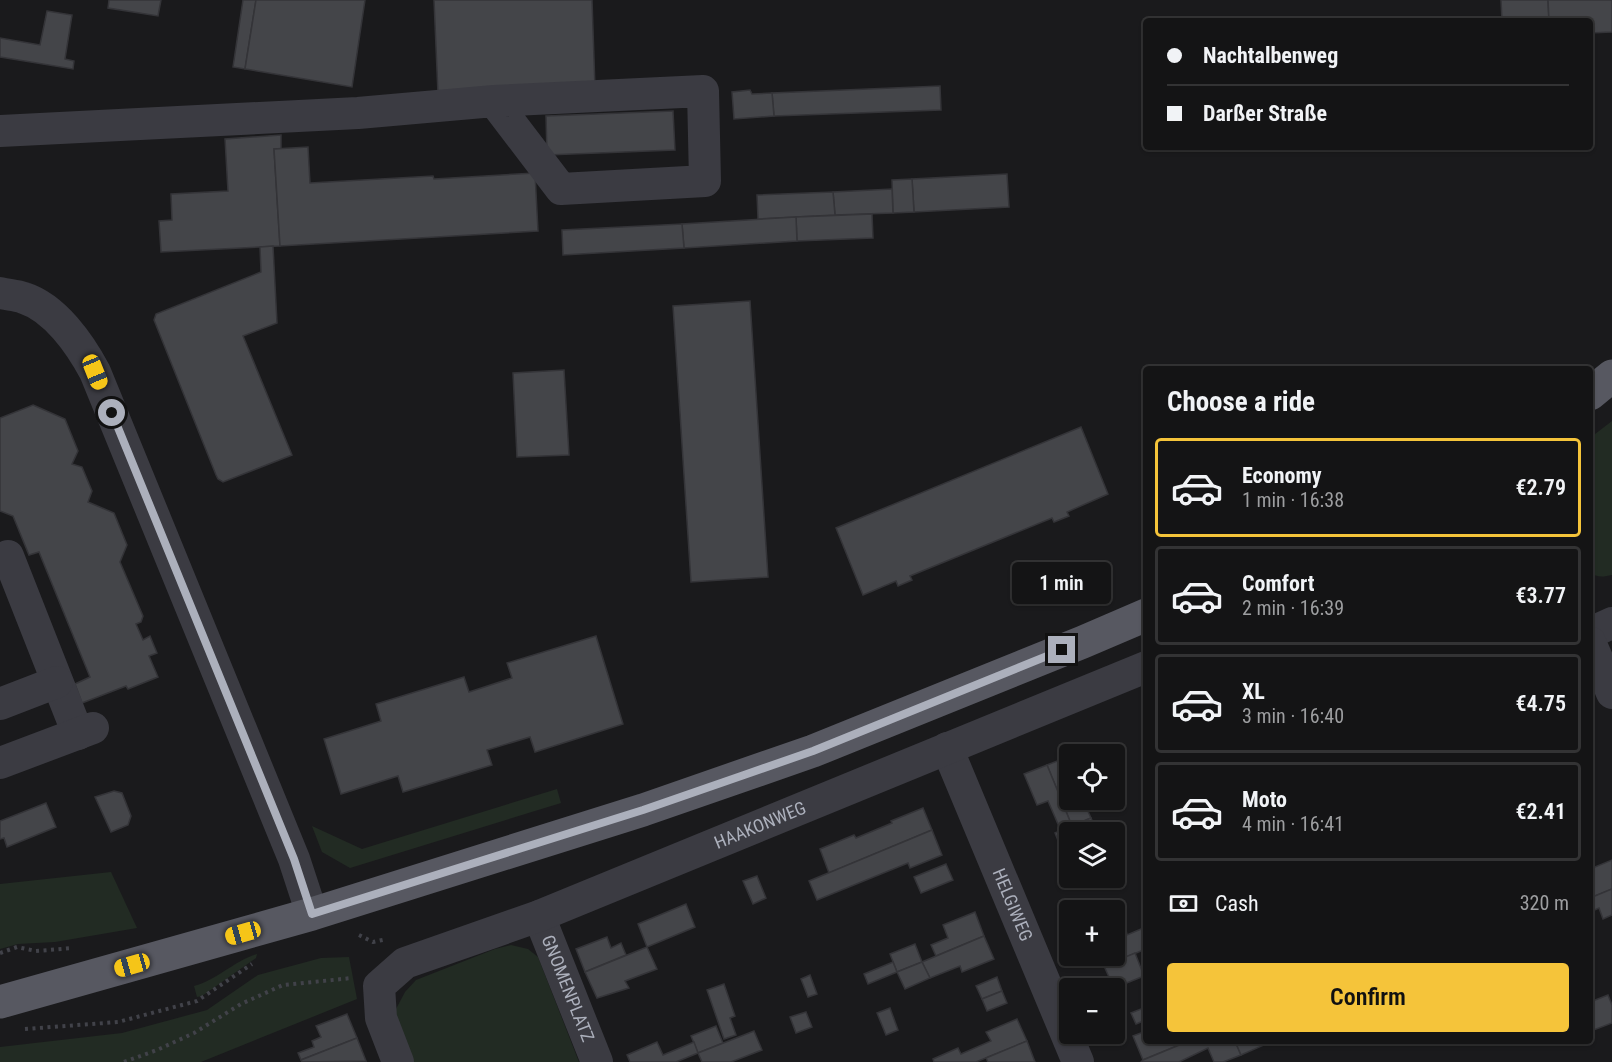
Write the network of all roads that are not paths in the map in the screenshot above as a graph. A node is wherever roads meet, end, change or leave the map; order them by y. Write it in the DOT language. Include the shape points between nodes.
graph roads {
  1 [pos="494,101"];
  2 [pos="0,131"];
  3 [pos="0,293"];
  4 [pos="1612,376"];
  5 [pos="1593,392"];
  6 [pos="8,556"];
  7 [pos="1143,616"];
  8 [pos="1612,623"];
  9 [pos="1593,632"];
  10 [pos="1593,649"];
  11 [pos="1143,668"];
  12 [pos="57,682"];
  13 [pos="1612,693"];
  14 [pos="0,704"];
  15 [pos="947,748"];
  16 [pos="0,763"];
  17 [pos="312,914"];
  18 [pos="538,916"];
  19 [pos="0,1002"];
  20 [pos="398,1062"];
  21 [pos="597,1062"];
  22 [pos="1078,1062"];
  1 -- 1 [label="street" via="703,91 705,181 561,189"];
  1 -- 2 [label="street" via="357,113"];
  3 -- 17 [label="street" via="38,304 55,318 72,335 95,372 294,859"];
  4 -- 5 [label="main road"];
  6 -- 12 [label="street"];
  7 -- 17 [label="main road" via="813,751 643,810"];
  8 -- 9 [label="street"];
  10 -- 13 [label="street"];
  11 -- 15 [label="street, HAAKONWEG"];
  12 -- 14 [label="street"];
  12 -- 16 [label="street" via="85,731"];
  15 -- 18 [label="street, HAAKONWEG"];
  15 -- 22 [label="street, HELGIWEG"];
  17 -- 19 [label="main road"];
  18 -- 20 [label="street, HAAKONWEG" via="405,963 370,982"];
  18 -- 21 [label="street, GNOMENPLATZ"];
}
